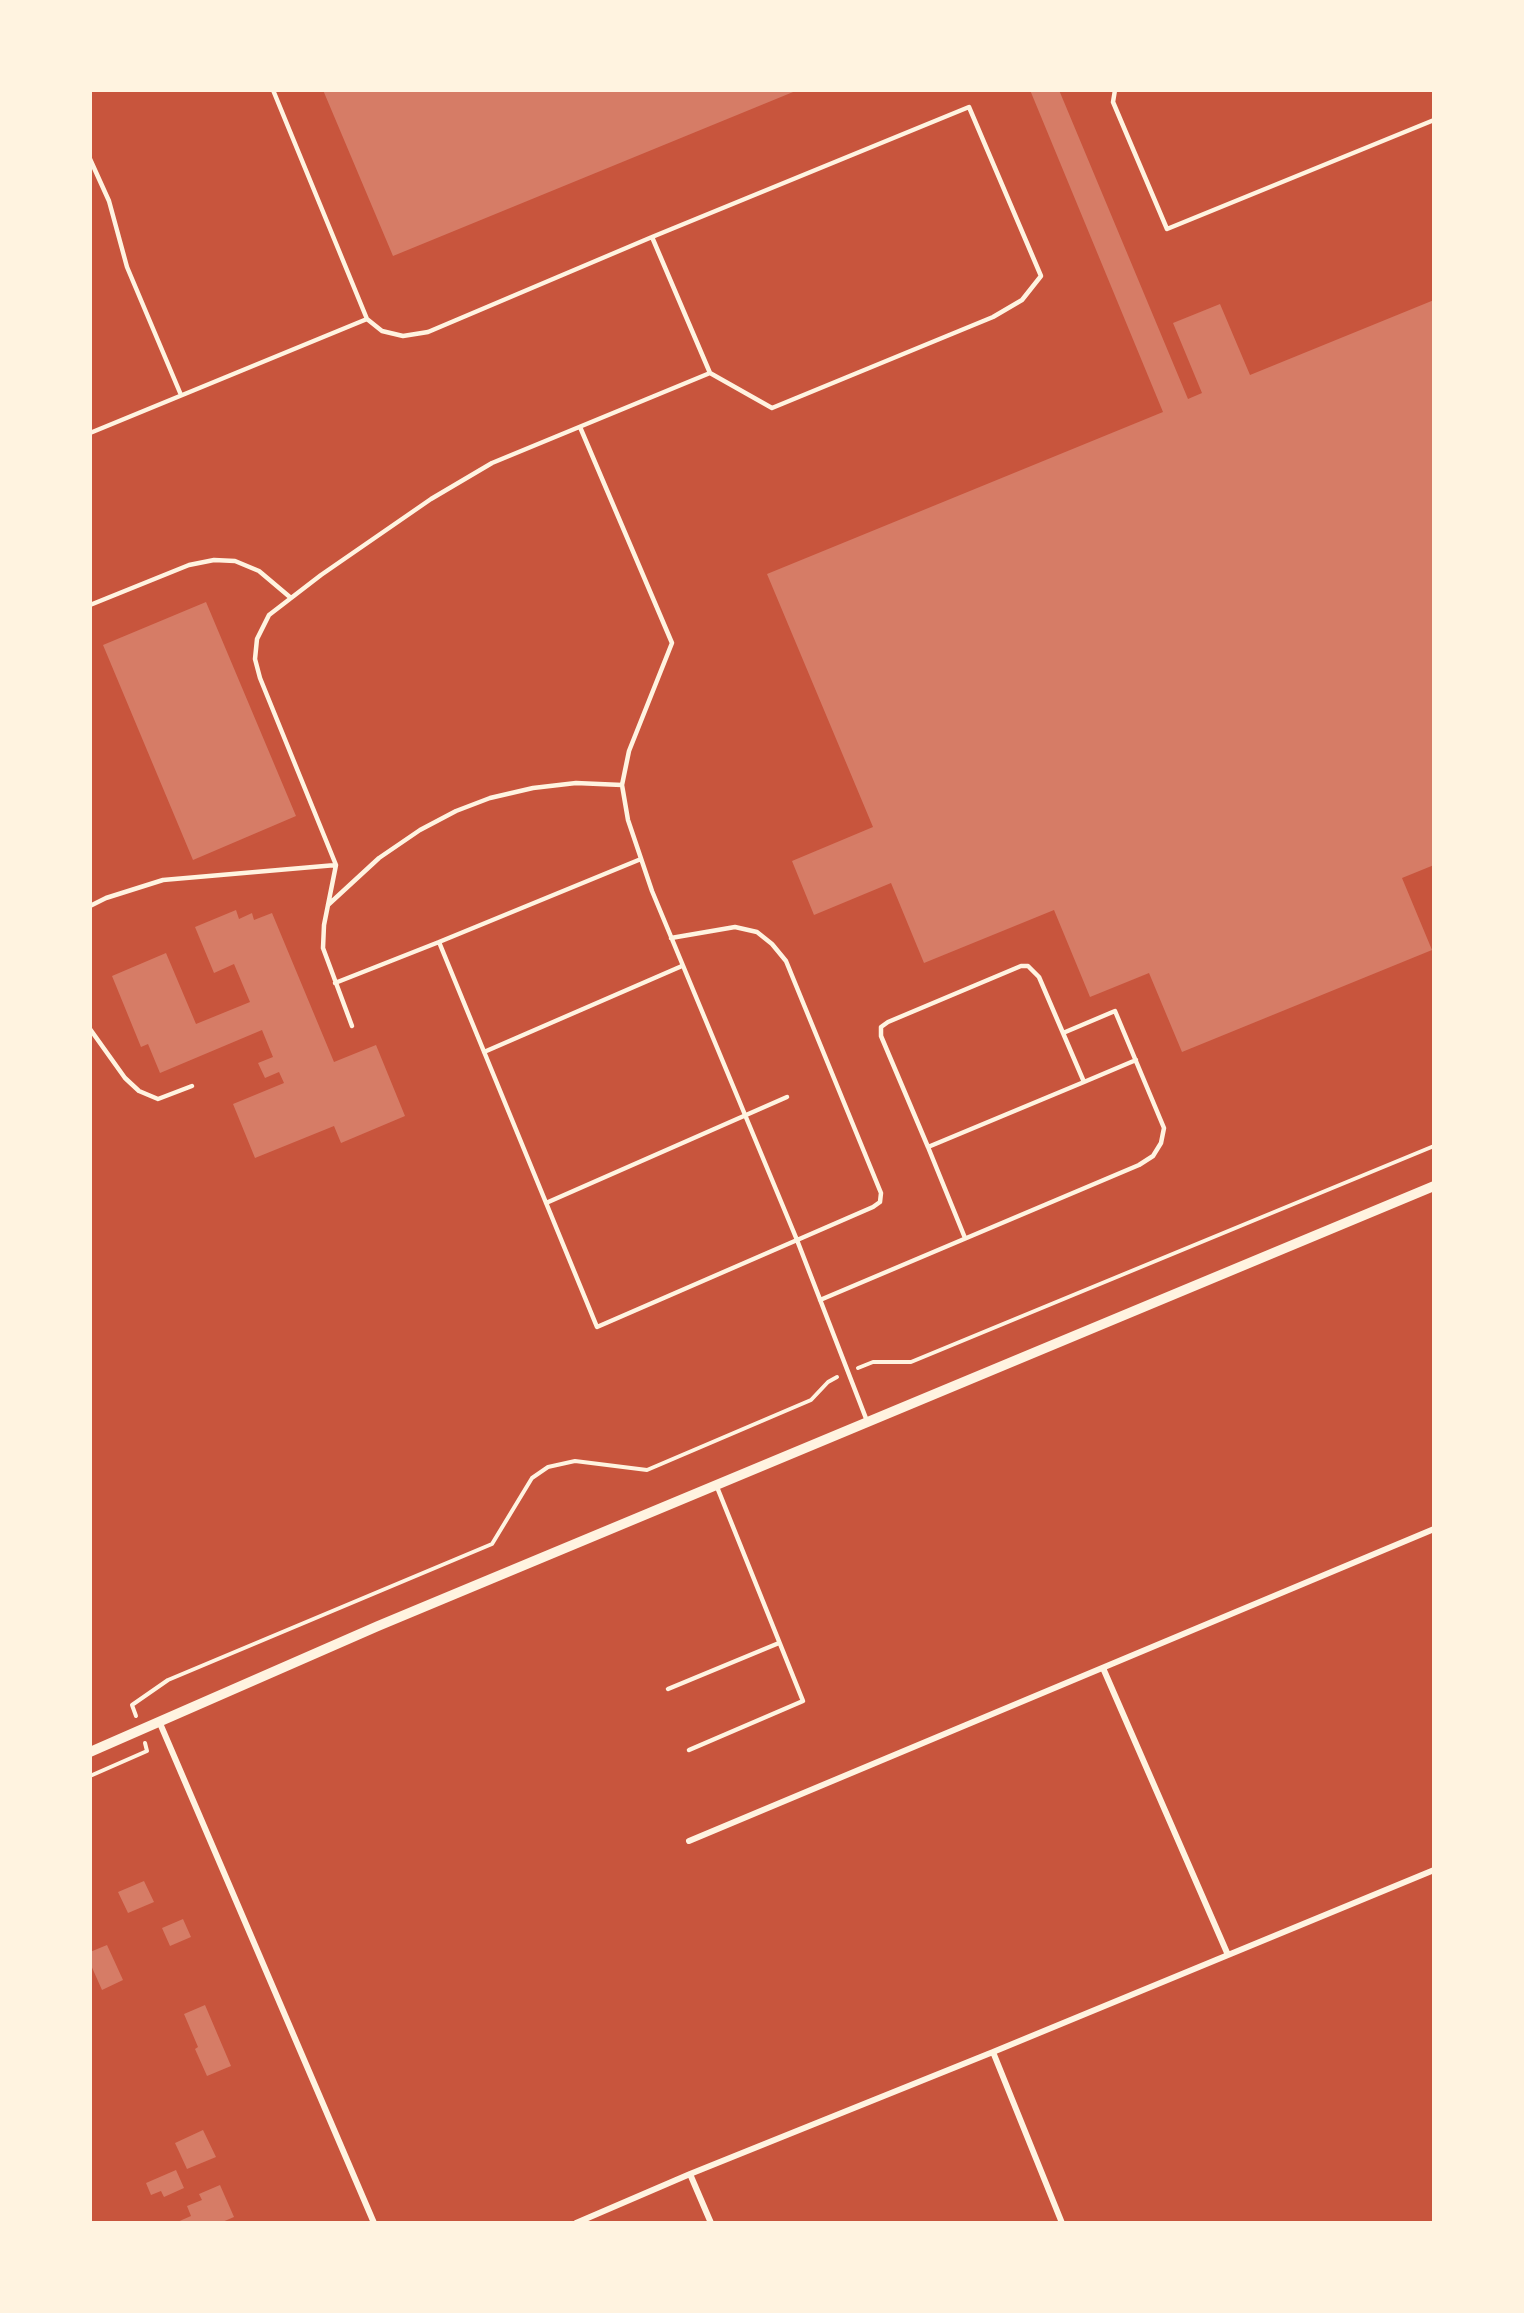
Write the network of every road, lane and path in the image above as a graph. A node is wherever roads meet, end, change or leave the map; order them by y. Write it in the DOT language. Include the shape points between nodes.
graph roads {
  1 [pos="273,90"];
  2 [pos="1115,90"];
  3 [pos="1434,120"];
  4 [pos="90,159"];
  5 [pos="652,237"];
  6 [pos="367,319"];
  7 [pos="711,373"];
  8 [pos="181,395"];
  9 [pos="580,427"];
  10 [pos="90,433"];
  11 [pos="291,598"];
  12 [pos="90,605"];
  13 [pos="622,785"];
  14 [pos="641,859"];
  15 [pos="336,865"];
  16 [pos="328,904"];
  17 [pos="90,906"];
  18 [pos="671,938"];
  19 [pos="439,942"];
  20 [pos="682,966"];
  21 [pos="335,983"];
  22 [pos="351,1026"];
  23 [pos="90,1029"];
  24 [pos="1063,1033"];
  25 [pos="484,1053"];
  26 [pos="1136,1060"];
  27 [pos="1084,1082"];
  28 [pos="192,1086"];
  29 [pos="787,1097"];
  30 [pos="746,1115"];
  31 [pos="1434,1146"];
  32 [pos="928,1147"];
  33 [pos="1434,1186"];
  34 [pos="546,1203"];
  35 [pos="965,1238"];
  36 [pos="797,1240"];
  37 [pos="820,1300"];
  38 [pos="848,1372"];
  39 [pos="867,1421"];
  40 [pos="716,1484"];
  41 [pos="1434,1529"];
  42 [pos="779,1642"];
  43 [pos="1103,1668"];
  44 [pos="668,1689"];
  45 [pos="159,1721"];
  46 [pos="141,1729"];
  47 [pos="689,1750"];
  48 [pos="90,1752"];
  49 [pos="90,1776"];
  50 [pos="688,1841"];
  51 [pos="1434,1870"];
  52 [pos="1228,1955"];
  53 [pos="993,2052"];
  54 [pos="690,2174"];
  55 [pos="374,2223"];
  56 [pos="576,2223"];
  57 [pos="711,2223"];
  58 [pos="1062,2223"];
  1 -- 6 [label="lane"];
  2 -- 3 [label="lane" via="1113,102 1167,229"];
  4 -- 8 [label="lane" via="109,201 128,267"];
  5 -- 6 [label="lane" via="428,332 403,336 382,331"];
  5 -- 7 [label="lane"];
  5 -- 7 [label="lane" via="969,107 1041,276 1022,300 993,317 772,408"];
  6 -- 8 [label="lane"];
  7 -- 9 [label="lane"];
  8 -- 10 [label="lane"];
  9 -- 11 [label="lane" via="492,464 441,493"];
  9 -- 13 [label="lane" via="672,643 629,752"];
  11 -- 12 [label="lane" via="259,571 235,561 214,560 189,565"];
  11 -- 15 [label="lane" via="269,615 257,639 255,659"];
  13 -- 14 [label="lane"];
  13 -- 16 [label="lane" via="576,783 533,788 456,811 379,858"];
  14 -- 18 [label="lane"];
  14 -- 19 [label="lane"];
  15 -- 16 [label="lane"];
  15 -- 17 [label="lane" via="163,880"];
  16 -- 21 [label="lane" via="323,948"];
  18 -- 20 [label="lane"];
  18 -- 36 [label="lane" via="735,927 757,932 786,961 881,1193 880,1202 873,1207"];
  19 -- 21 [label="lane"];
  19 -- 25 [label="lane"];
  20 -- 25 [label="lane"];
  20 -- 30 [label="lane"];
  21 -- 22 [label="lane"];
  23 -- 28 [label="lane" via="139,1091 158,1100"];
  24 -- 26 [label="lane" via="1115,1011"];
  24 -- 27 [label="lane"];
  24 -- 32 [label="lane" via="1039,977 1028,966 881,1027 881,1036"];
  25 -- 34 [label="lane"];
  26 -- 27 [label="lane"];
  26 -- 35 [label="lane" via="1164,1128 1153,1156"];
  27 -- 32 [label="lane"];
  29 -- 30 [label="lane"];
  30 -- 34 [label="lane"];
  30 -- 36 [label="lane"];
  31 -- 38 [label="path" via="911,1362 873,1362"];
  32 -- 35 [label="lane"];
  33 -- 39 [label="street"];
  34 -- 36 [label="lane" via="597,1327"];
  35 -- 37 [label="lane"];
  36 -- 37 [label="lane"];
  37 -- 38 [label="lane"];
  38 -- 39 [label="lane"];
  38 -- 46 [label="path" via="828,1382 811,1400 647,1470 574,1461 548,1467 532,1478 492,1544 168,1680 132,1705"];
  39 -- 40 [label="street"];
  40 -- 42 [label="lane"];
  40 -- 45 [label="street"];
  41 -- 43 [label="street"];
  42 -- 44 [label="lane"];
  42 -- 47 [label="lane" via="803,1701"];
  43 -- 50 [label="street"];
  43 -- 52 [label="street"];
  45 -- 46 [label="street"];
  45 -- 55 [label="street"];
  46 -- 48 [label="street"];
  46 -- 49 [label="path" via="147,1751"];
  51 -- 52 [label="street"];
  52 -- 53 [label="street"];
  53 -- 54 [label="street"];
  53 -- 58 [label="street"];
  54 -- 56 [label="street"];
  54 -- 57 [label="street"];
}
